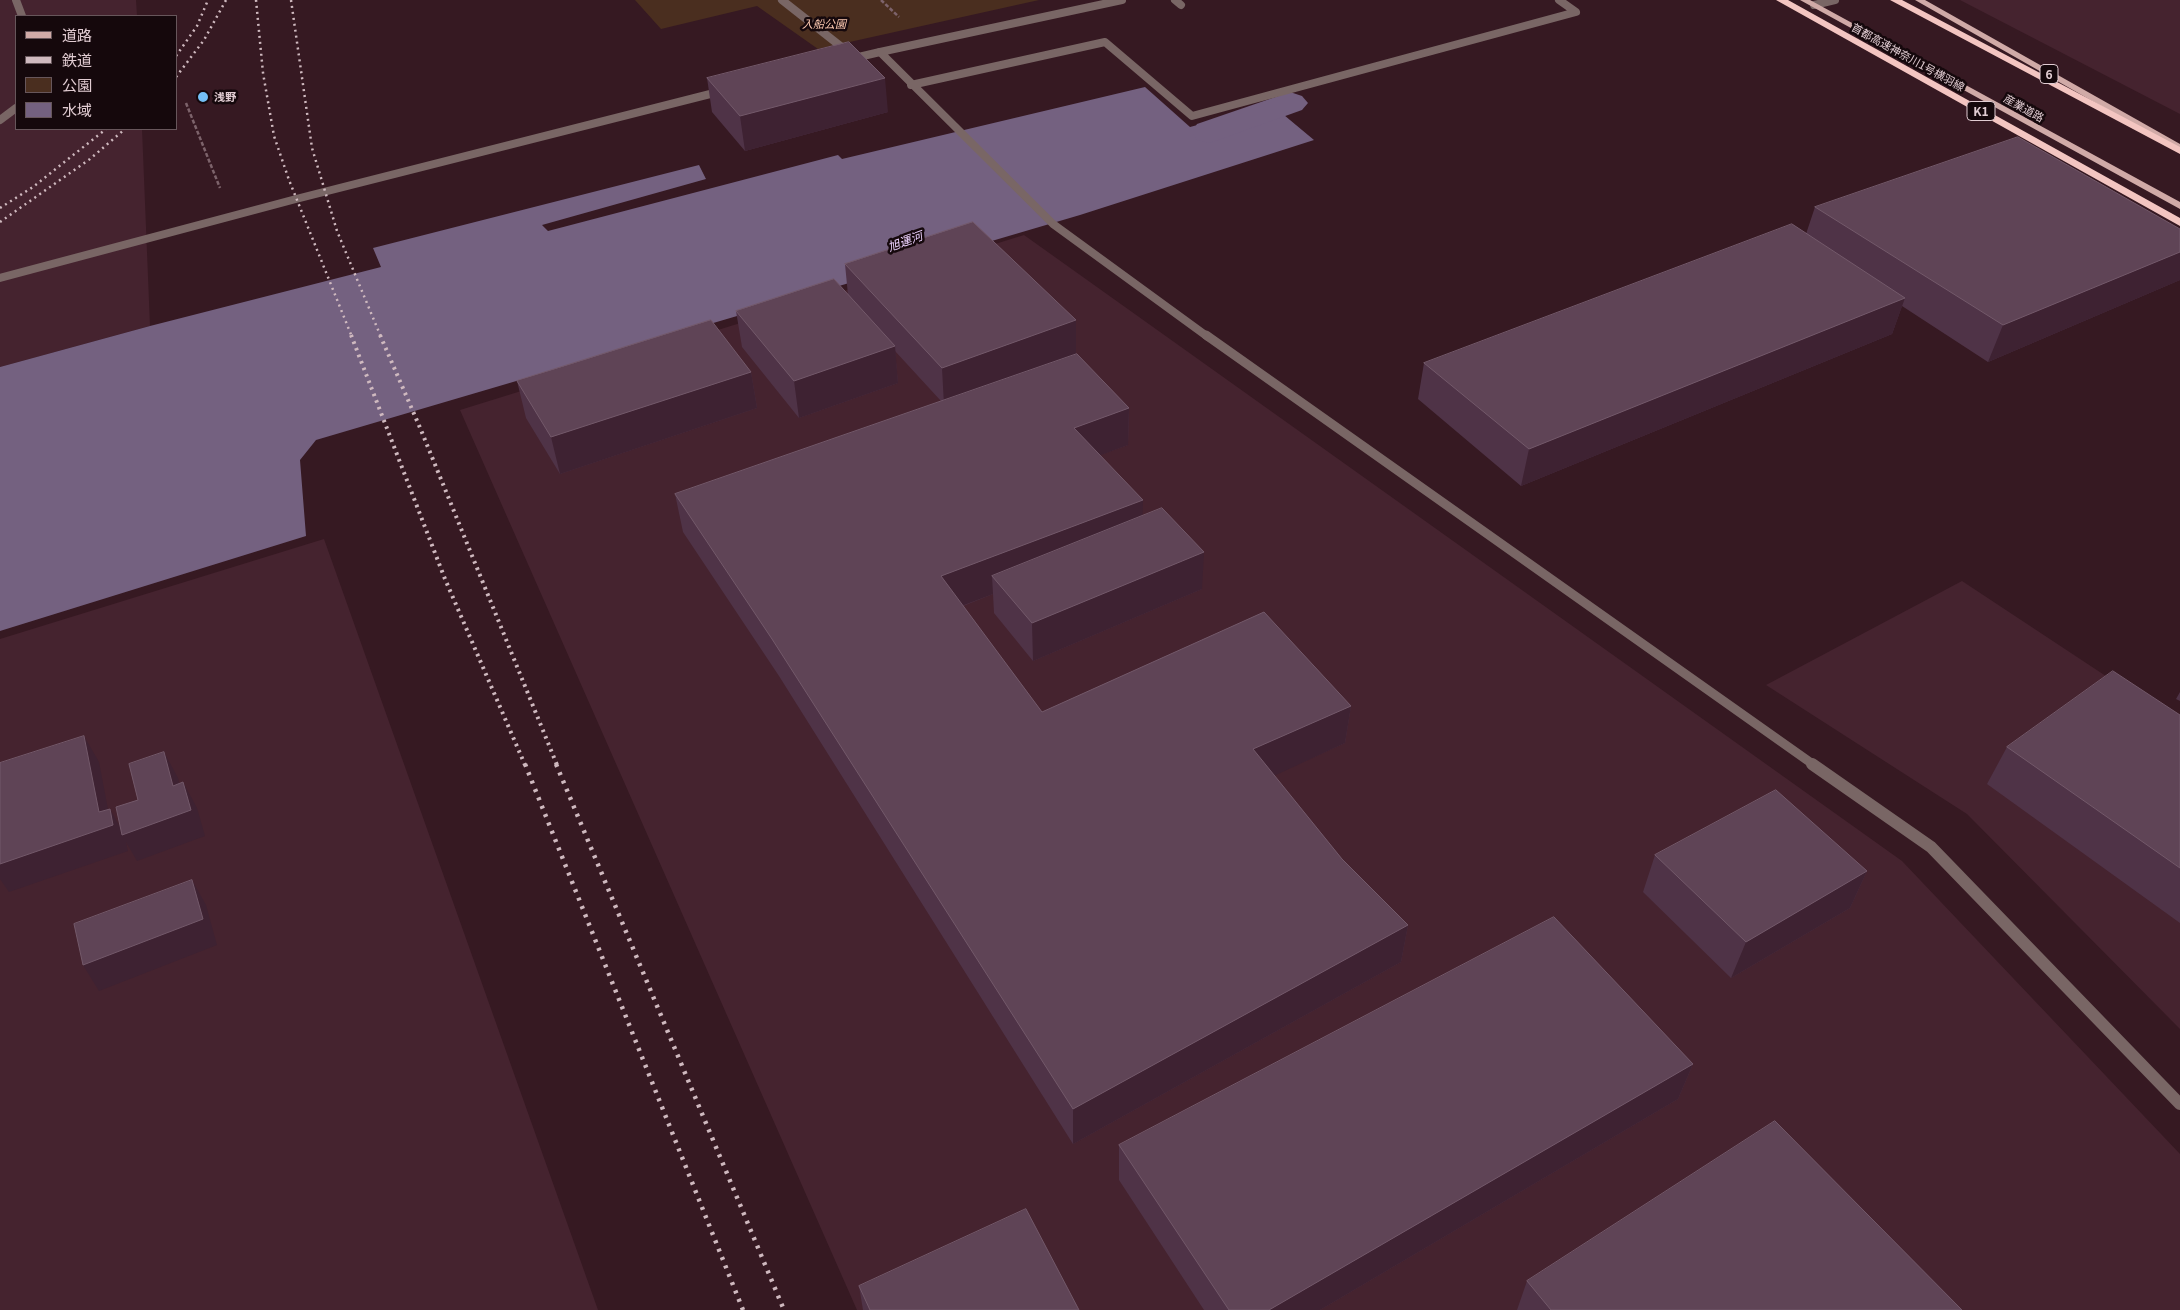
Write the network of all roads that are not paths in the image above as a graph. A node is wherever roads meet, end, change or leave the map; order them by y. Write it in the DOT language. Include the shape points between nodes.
graph roads {
  1 [pos="16,0"];
  2 [pos="782,0"];
  3 [pos="1122,0"];
  4 [pos="1559,0"];
  5 [pos="1781,0"];
  6 [pos="1804,0"];
  7 [pos="1834,0"];
  8 [pos="1895,0"];
  9 [pos="1919,0"];
  10 [pos="1814,5"];
  11 [pos="22,15"];
  12 [pos="880,52"];
  13 [pos="854,58"];
  14 [pos="839,61"];
  15 [pos="911,86"];
  16 [pos="728,89"];
  17 [pos="15,109"];
  18 [pos="0,120"];
  19 [pos="2180,149"];
  20 [pos="2180,206"];
  21 [pos="2180,223"];
  22 [pos="0,278"];
  23 [pos="2180,1104"];
  1 -- 11 [label="street"];
  2 -- 13 [label="street"];
  3 -- 12 [label="street"];
  4 -- 15 [label="street" via="1576,12 1192,116 1105,42"];
  5 -- 21 [label="highway, 首都高速神奈川1号横羽線 / K1"];
  6 -- 10 [label="main road, 産業道路"];
  7 -- 10 [label="street"];
  8 -- 19 [label="highway"];
  9 -- 19 [label="main road, 6"];
  10 -- 20 [label="main road, 産業道路"];
  12 -- 13 [label="street"];
  12 -- 15 [label="street"];
  13 -- 14 [label="street"];
  15 -- 23 [label="street" via="960,130 1053,224 1316,415 1931,847"];
  16 -- 22 [label="street"];
  17 -- 18 [label="street"];
}
